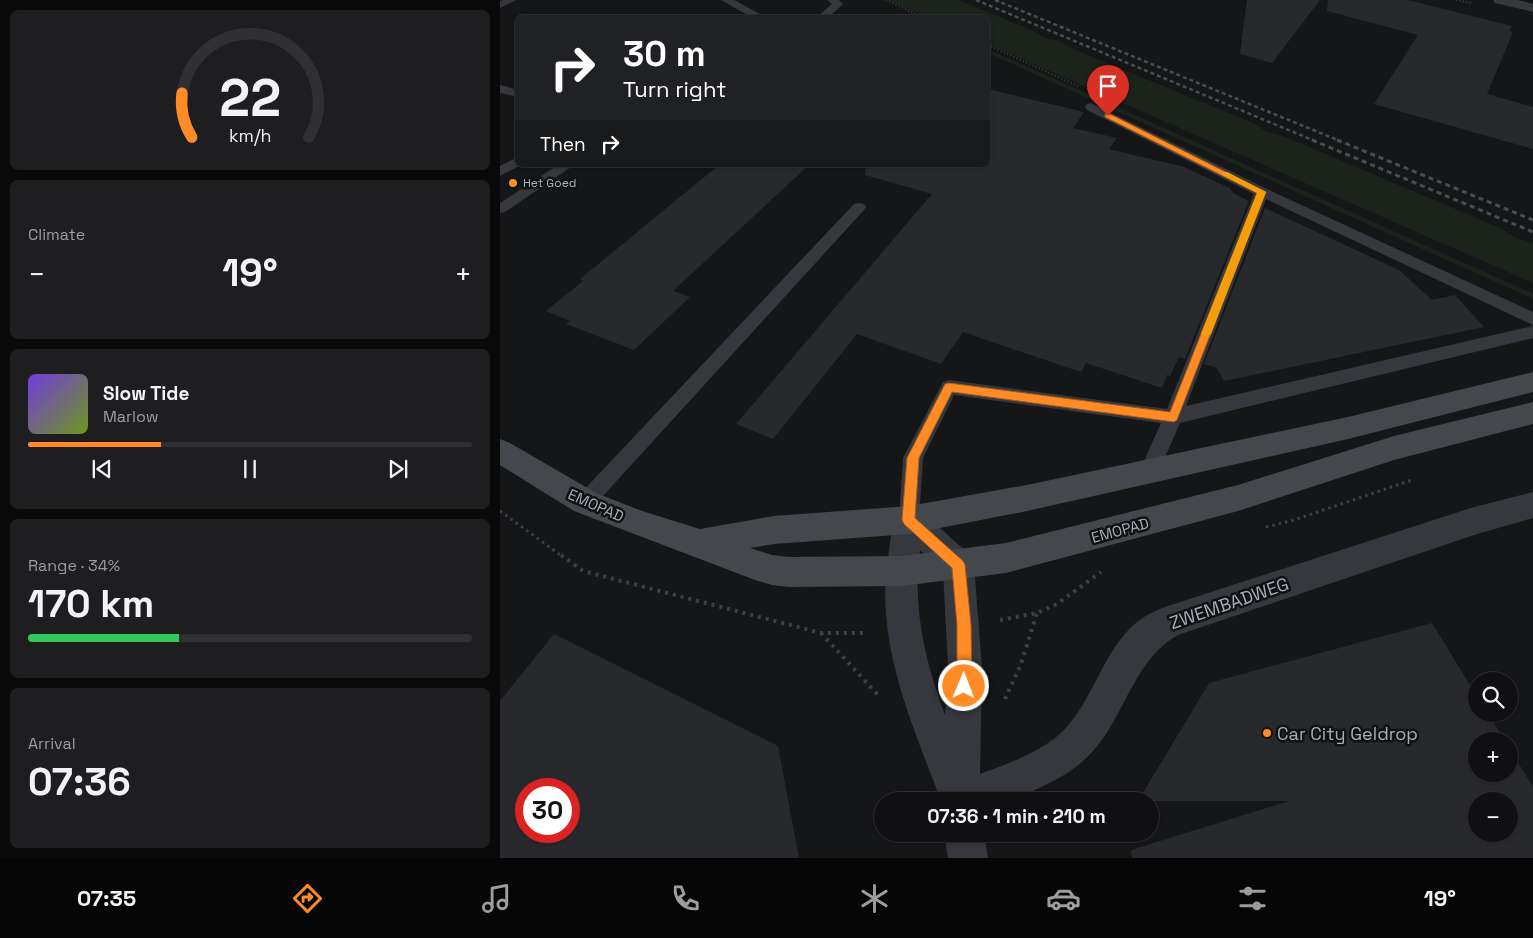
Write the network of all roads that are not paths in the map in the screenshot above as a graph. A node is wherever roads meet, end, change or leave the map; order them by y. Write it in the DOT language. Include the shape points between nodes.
graph roads {
  1 [pos="510,0"];
  2 [pos="726,0"];
  3 [pos="832,0"];
  4 [pos="1500,0"];
  5 [pos="500,6"];
  6 [pos="1533,8"];
  7 [pos="756,15"];
  8 [pos="825,15"];
  9 [pos="500,89"];
  10 [pos="515,93"];
  11 [pos="1091,107"];
  12 [pos="515,163"];
  13 [pos="564,167"];
  14 [pos="500,172"];
  15 [pos="1262,192"];
  16 [pos="859,208"];
  17 [pos="500,209"];
  18 [pos="1533,319"];
  19 [pos="1533,332"];
  20 [pos="1533,382"];
  21 [pos="1533,413"];
  22 [pos="1174,417"];
  23 [pos="500,451"];
  24 [pos="1150,470"];
  25 [pos="585,502"];
  26 [pos="1533,505"];
  27 [pos="909,520"];
  28 [pos="700,543"];
  29 [pos="958,565"];
  30 [pos="901,571"];
  31 [pos="981,792"];
  32 [pos="965,842"];
  33 [pos="968,858"];
  1 -- 5 [label="lane"];
  2 -- 7 [label="lane"];
  3 -- 8 [label="lane" via="838,4"];
  4 -- 6 [label="street"];
  9 -- 10 [label="lane"];
  11 -- 15 [label="lane"];
  12 -- 14 [label="lane"];
  13 -- 17 [label="lane"];
  15 -- 18 [label="lane"];
  15 -- 22 [label="lane"];
  16 -- 25 [label="lane"];
  19 -- 22 [label="lane"];
  20 -- 24 [label="main road, EMOPAD" via="1348,428"];
  21 -- 29 [label="main road, EMOPAD" via="1394,448 1238,498 1075,542"];
  22 -- 24 [label="lane"];
  22 -- 27 [label="lane" via="949,387 913,458"];
  23 -- 25 [label="main road, EMOPAD"];
  24 -- 27 [label="main road, EMOPAD"];
  25 -- 28 [label="main road, EMOPAD"];
  26 -- 31 [label="street, ZWEMBADWEG" via="1474,521 1172,620 1144,639 1131,656 1110,697 1066,754"];
  27 -- 28 [label="main road, EMOPAD" via="774,530"];
  27 -- 29 [label="street"];
  27 -- 30 [label="street"];
  28 -- 30 [label="main road, EMOPAD" via="772,570"];
  29 -- 30 [label="main road, EMOPAD"];
  29 -- 30 [label="street" via="965,667 960,801 913,677 904,631"];
  32 -- 33 [label="street"];
}
